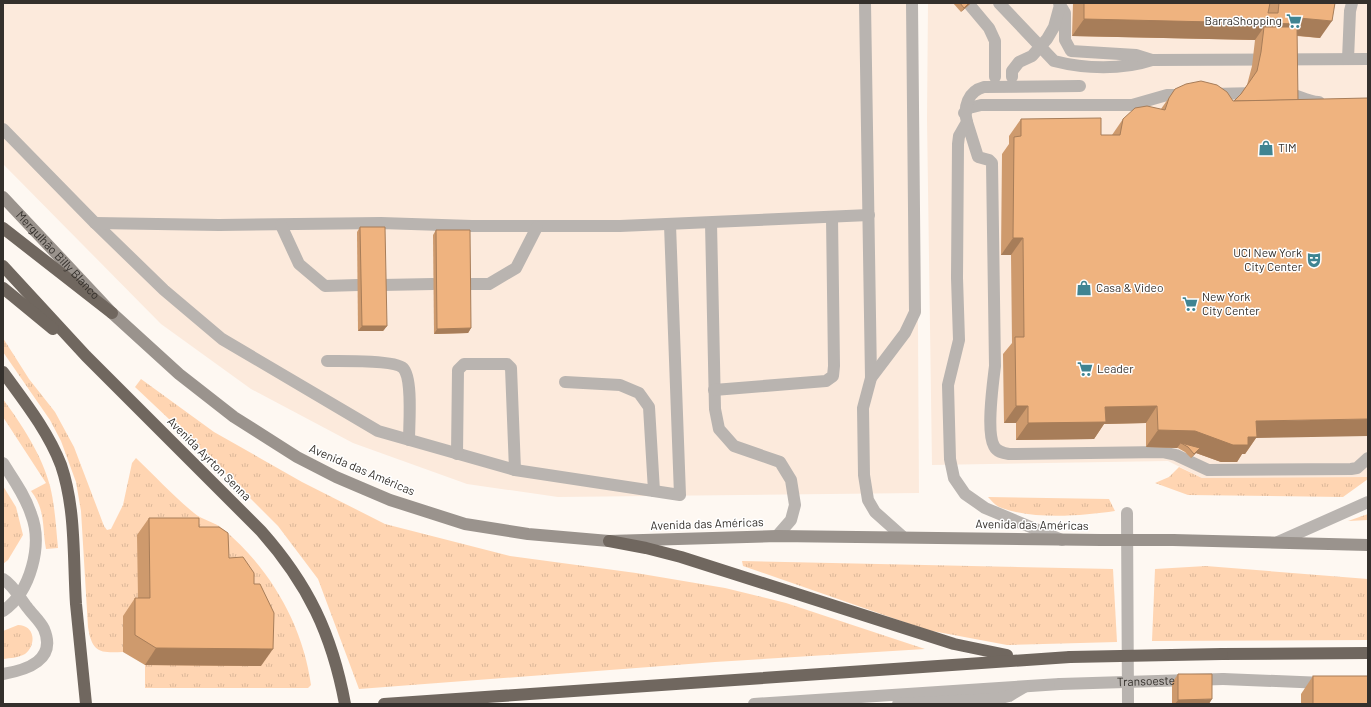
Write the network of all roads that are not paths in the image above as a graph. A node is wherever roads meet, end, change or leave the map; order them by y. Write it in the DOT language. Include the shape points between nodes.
graph roads {
  1 [pos="866,3"];
  2 [pos="912,3"];
  3 [pos="968,3"];
  4 [pos="999,3"];
  5 [pos="1352,3"];
  6 [pos="1059,4"];
  7 [pos="1040,46"];
  8 [pos="1348,59"];
  9 [pos="1368,59"];
  10 [pos="1152,60"];
  11 [pos="995,77"];
  12 [pos="1012,77"];
  13 [pos="1080,86"];
  14 [pos="1333,101"];
  15 [pos="966,117"];
  16 [pos="3,129"];
  17 [pos="3,197"];
  18 [pos="869,215"];
  19 [pos="832,217"];
  20 [pos="95,223"];
  21 [pos="711,223"];
  22 [pos="281,225"];
  23 [pos="670,225"];
  24 [pos="537,227"];
  25 [pos="3,228"];
  26 [pos="3,266"];
  27 [pos="433,284"];
  28 [pos="467,284"];
  29 [pos="382,285"];
  30 [pos="358,286"];
  31 [pos="3,288"];
  32 [pos="112,313"];
  33 [pos="86,356"];
  34 [pos="327,361"];
  35 [pos="3,372"];
  36 [pos="871,378"];
  37 [pos="565,382"];
  38 [pos="714,390"];
  39 [pos="409,440"];
  40 [pos="457,454"];
  41 [pos="1368,458"];
  42 [pos="3,463"];
  43 [pos="515,470"];
  44 [pos="654,491"];
  45 [pos="1368,502"];
  46 [pos="1127,513"];
  47 [pos="777,536"];
  48 [pos="903,537"];
  49 [pos="1063,540"];
  50 [pos="609,541"];
  51 [pos="1278,542"];
  52 [pos="1368,545"];
  53 [pos="3,579"];
  54 [pos="18,595"];
  55 [pos="3,611"];
  56 [pos="1368,653"];
  57 [pos="1027,658"];
  58 [pos="3,674"];
  59 [pos="1025,686"];
  60 [pos="1338,686"];
  61 [pos="804,702"];
  62 [pos="86,704"];
  63 [pos="345,704"];
  64 [pos="384,704"];
  65 [pos="388,704"];
  66 [pos="754,704"];
  67 [pos="898,704"];
  68 [pos="1128,704"];
  1 -- 18 [label="street"];
  2 -- 36 [label="street" via="915,312 905,333"];
  3 -- 11 [label="street" via="990,28 995,42"];
  4 -- 7 [label="street"];
  5 -- 8 [label="street"];
  6 -- 7 [label="street" via="1054,27"];
  6 -- 10 [label="street" via="1065,13 1065,40 1071,51 1136,55"];
  7 -- 10 [label="street" via="1054,61 1067,64 1133,66"];
  7 -- 12 [label="street" via="1032,56 1019,62 1012,71"];
  8 -- 9 [label="street"];
  8 -- 10 [label="street"];
  13 -- 15 [label="street" via="984,87 970,95"];
  14 -- 15 [label="street" via="1312,102 1288,92 1167,95 1132,105 981,105 969,108"];
  15 -- 41 [label="street" via="978,157 989,160 992,164 994,447 1009,454 1162,452 1208,470 1351,469 1357,468"];
  15 -- 49 [label="street" via="958,144 959,340 948,384 950,459 954,478 965,494 985,508"];
  16 -- 20 [label="street"];
  17 -- 32 [label="main road, Mergulhão Billy Blanco"];
  18 -- 19 [label="street"];
  18 -- 36 [label="street"];
  19 -- 21 [label="street"];
  19 -- 38 [label="street" via="833,376 826,381"];
  20 -- 22 [label="street"];
  20 -- 39 [label="street" via="164,290 222,339 378,431"];
  21 -- 23 [label="street"];
  21 -- 38 [label="street"];
  22 -- 24 [label="street" via="381,223"];
  22 -- 30 [label="street" via="298,264 325,286"];
  23 -- 24 [label="street"];
  23 -- 44 [label="street" via="680,495"];
  24 -- 28 [label="street" via="516,268 489,284"];
  25 -- 32 [label="highway"];
  26 -- 33 [label="highway, Avenida Ayrton Senna"];
  27 -- 29 [label="street"];
  31 -- 33 [label="highway"];
  32 -- 50 [label="main road, Avenida das Américas" via="180,374 234,417 297,457 336,477 390,500 465,524 528,534"];
  33 -- 63 [label="highway, Avenida Ayrton Senna" via="261,530 281,554 316,608 329,641"];
  34 -- 39 [label="street" via="392,363 402,367 408,377"];
  35 -- 62 [label="highway" via="47,438 60,464 68,493"];
  36 -- 48 [label="street" via="863,408 868,500 875,512"];
  37 -- 44 [label="street" via="620,384 639,393 649,407"];
  38 -- 47 [label="street" via="720,428 734,446 780,462 791,480 795,505 791,520"];
  39 -- 40 [label="street"];
  40 -- 43 [label="street"];
  40 -- 43 [label="street" via="460,366 507,364 511,368"];
  42 -- 54 [label="street" via="32,514 35,529 31,568 26,583"];
  43 -- 44 [label="street"];
  45 -- 51 [label="street"];
  46 -- 68 [label="street"];
  47 -- 48 [label="main road, Avenida das Américas"];
  47 -- 50 [label="main road, Avenida das Américas"];
  48 -- 49 [label="main road, Avenida das Américas"];
  49 -- 51 [label="main road, Avenida das Américas, bridge"];
  50 -- 57 [label="highway" via="681,557 954,644"];
  51 -- 52 [label="main road, Avenida das Américas"];
  53 -- 54 [label="street"];
  54 -- 55 [label="street"];
  54 -- 58 [label="street" via="44,628 47,640 45,651 40,661 32,667"];
  56 -- 57 [label="highway, bridge"];
  57 -- 65 [label="highway"];
  59 -- 60 [label="street, Transoeste, bridge" via="1223,680"];
  59 -- 61 [label="street, Transoeste"];
  59 -- 67 [label="street, Transoeste" via="1009,696 997,699"];
  61 -- 66 [label="street, Transoeste"];
  64 -- 65 [label="highway"];
}
